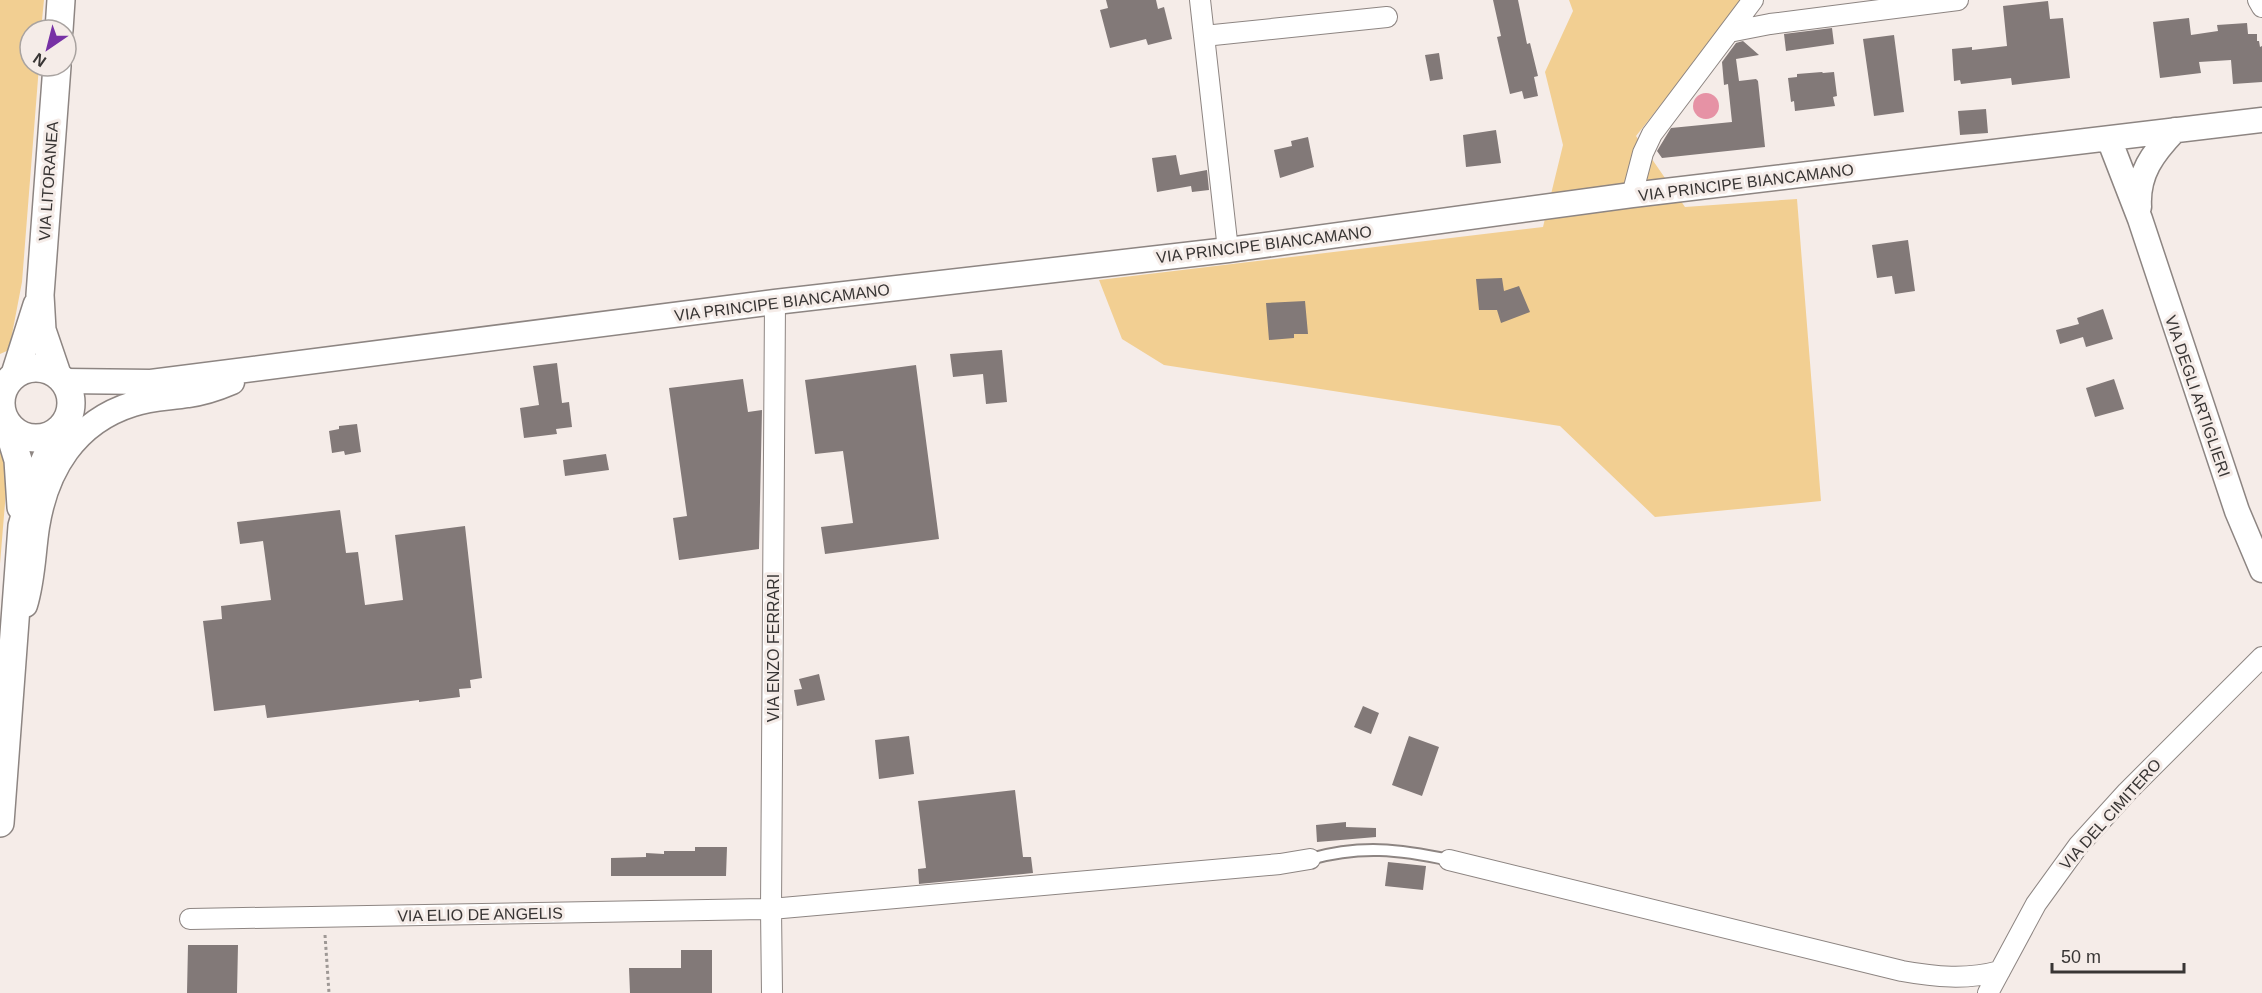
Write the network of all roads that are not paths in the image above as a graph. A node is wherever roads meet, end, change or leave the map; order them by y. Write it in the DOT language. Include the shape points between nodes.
graph roads {
  1 [pos="61,0"];
  2 [pos="1200,0"];
  3 [pos="1753,0"];
  4 [pos="1763,0"];
  5 [pos="1958,0"];
  6 [pos="2258,0"];
  7 [pos="2262,7"];
  8 [pos="1387,17"];
  9 [pos="60,18"];
  10 [pos="1770,24"];
  11 [pos="1729,32"];
  12 [pos="1204,36"];
  13 [pos="56,78"];
  14 [pos="2262,120"];
  15 [pos="2175,130"];
  16 [pos="2109,139"];
  17 [pos="1632,195"];
  18 [pos="2140,219"];
  19 [pos="1228,250"];
  20 [pos="40,295"];
  21 [pos="775,302"];
  22 [pos="266,368"];
  23 [pos="61,378"];
  24 [pos="7,381"];
  25 [pos="151,382"];
  26 [pos="4,423"];
  27 [pos="62,427"];
  28 [pos="22,526"];
  29 [pos="2262,570"];
  30 [pos="13,638"];
  31 [pos="2262,657"];
  32 [pos="0,824"];
  33 [pos="1310,859"];
  34 [pos="1449,860"];
  35 [pos="771,909"];
  36 [pos="190,920"];
  37 [pos="2000,971"];
  38 [pos="772,993"];
  39 [pos="1989,993"];
  1 -- 9 [label="main road"];
  2 -- 12 [label="street"];
  3 -- 11 [label="street"];
  4 -- 10 [label="street"];
  5 -- 10 [label="street"];
  6 -- 7 [label="street"];
  8 -- 12 [label="street"];
  10 -- 11 [label="street"];
  11 -- 17 [label="street" via="1648,140"];
  12 -- 19 [label="street"];
  13 -- 20 [label="main road, VIA LITORANEA"];
  14 -- 15 [label="street, VIA PRINCIPE BIANCAMANO"];
  15 -- 16 [label="street, VIA PRINCIPE BIANCAMANO"];
  15 -- 18 [label="street, VIA DEGLI ARTIGLIERI" via="2145,169 2139,188"];
  16 -- 17 [label="street, VIA PRINCIPE BIANCAMANO"];
  16 -- 18 [label="street, VIA DEGLI ARTIGLIERI"];
  17 -- 19 [label="street, VIA PRINCIPE BIANCAMANO"];
  18 -- 29 [label="street, VIA DEGLI ARTIGLIERI" via="2237,511"];
  19 -- 21 [label="street, VIA PRINCIPE BIANCAMANO"];
  20 -- 23 [label="main road, VIA LITORANEA" via="42,330"];
  20 -- 24 [label="main road, VIA LITORANEA"];
  21 -- 22 [label="street, VIA PRINCIPE BIANCAMANO"];
  21 -- 35 [label="street, VIA ENZO FERRARI"];
  22 -- 25 [label="street, VIA PRINCIPE BIANCAMANO"];
  22 -- 30 [label="street, VIA PRINCIPE BIANCAMANO" via="208,391 129,405 102,418 76,438 57,464 45,490 28,595"];
  23 -- 24 [label="main road" via="35,367"];
  23 -- 25 [label="street, VIA PRINCIPE BIANCAMANO"];
  23 -- 27 [label="main road" via="72,402"];
  24 -- 26 [label="main road" via="1,405"];
  25 -- 27 [label="street, VIA PRINCIPE BIANCAMANO" via="106,399"];
  26 -- 27 [label="main road" via="26,437 37,438"];
  26 -- 28 [label="main road" via="18,460"];
  27 -- 28 [label="main road" via="31,493"];
  28 -- 30 [label="main road"];
  30 -- 32 [label="main road"];
  31 -- 37 [label="street, VIA DEL CIMITERO" via="2078,846 2039,898"];
  33 -- 34 [label="lane" via="1370,849"];
  33 -- 35 [label="street, VIA ELIO DE ANGELIS"];
  34 -- 37 [label="street" via="1902,971 1957,977"];
  35 -- 36 [label="street, VIA ELIO DE ANGELIS"];
  35 -- 38 [label="street, VIA ENZO FERRARI"];
  37 -- 39 [label="street, VIA DEL CIMITERO"];
}
